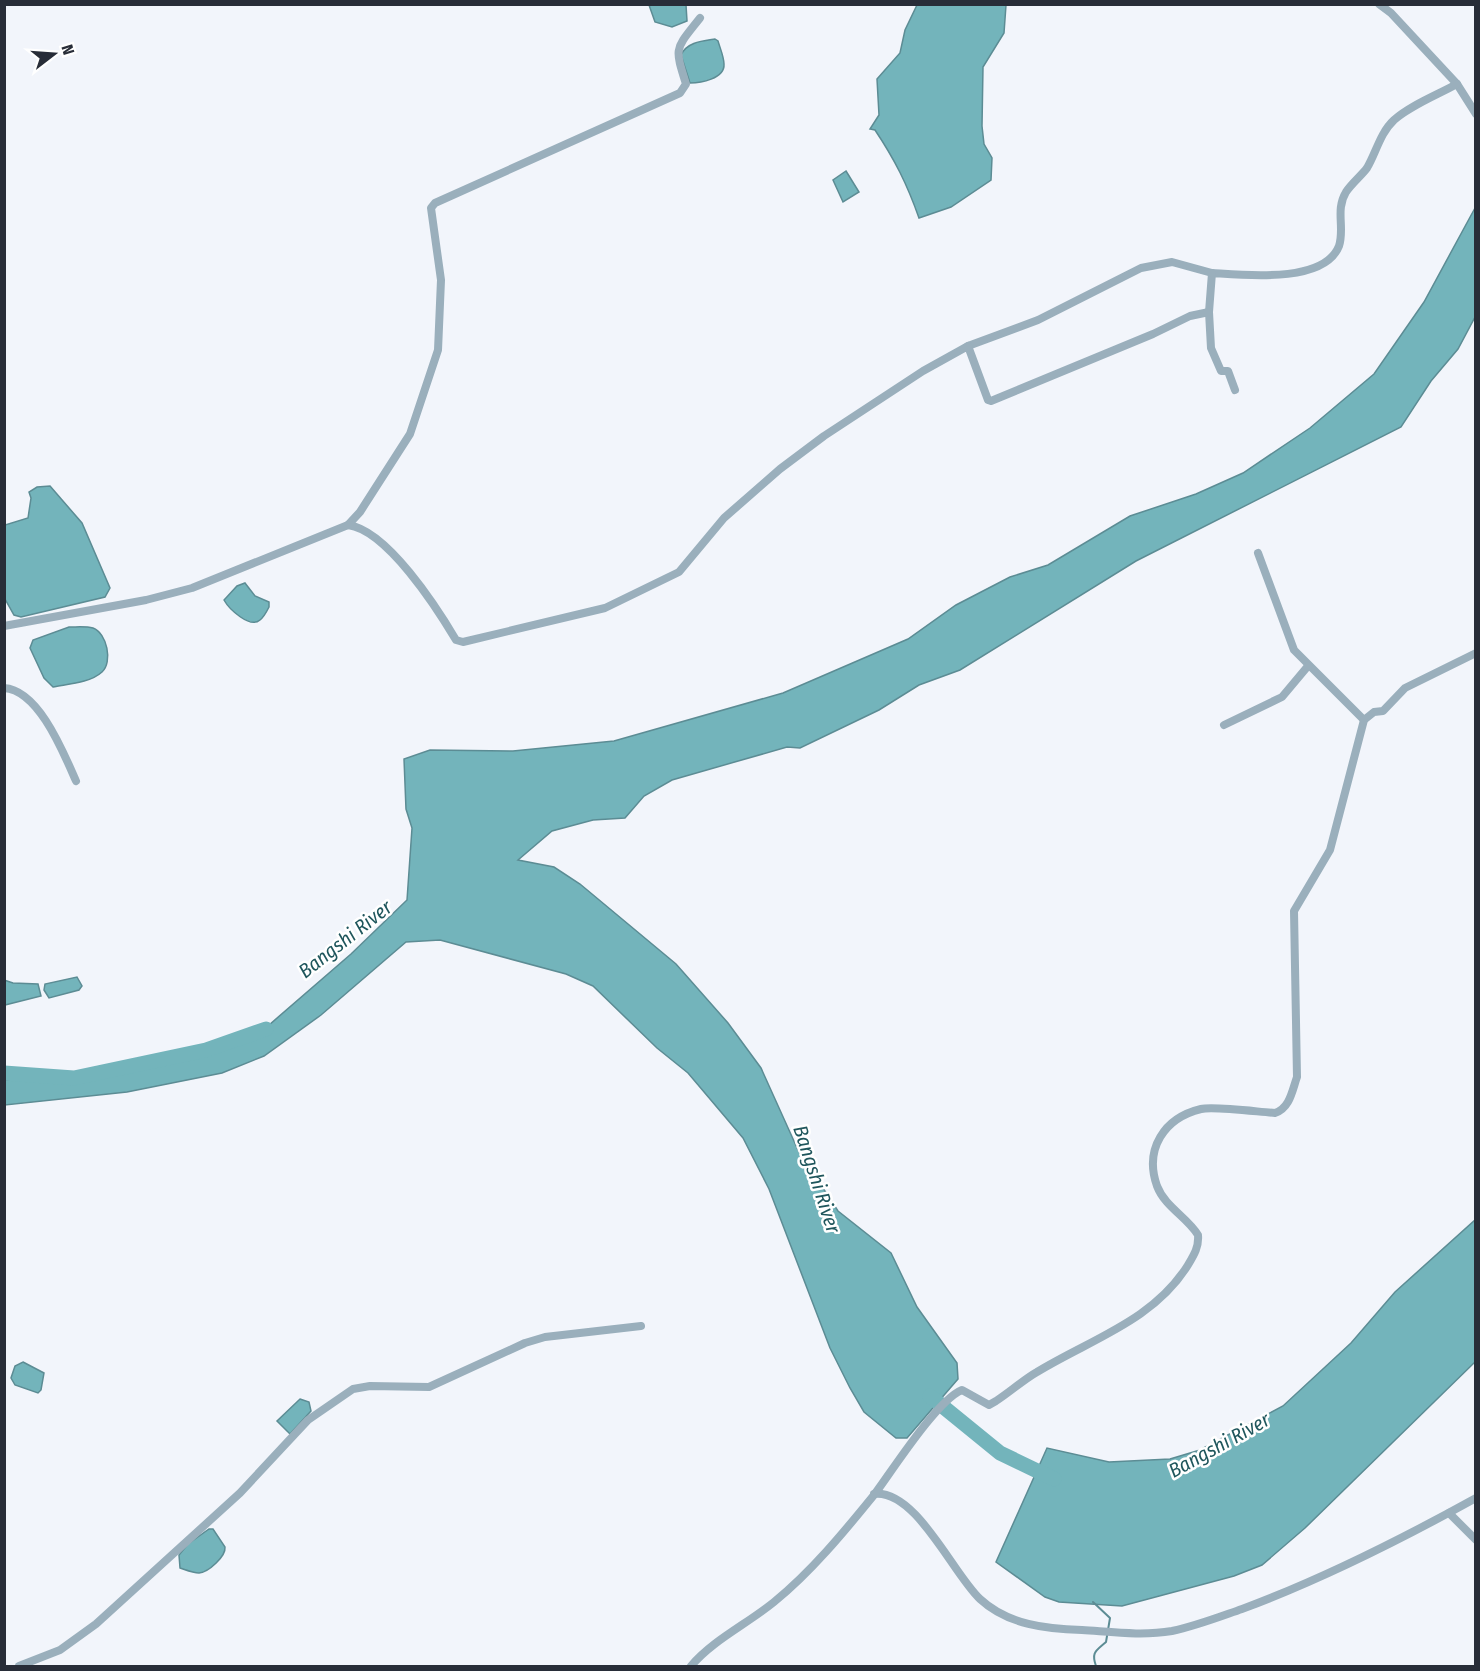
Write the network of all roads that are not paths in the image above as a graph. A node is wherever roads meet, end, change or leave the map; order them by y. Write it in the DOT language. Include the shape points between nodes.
graph roads {
  1 [pos="1380,4"];
  2 [pos="700,18"];
  3 [pos="1457,84"];
  4 [pos="1476,114"];
  5 [pos="1212,273"];
  6 [pos="1209,312"];
  7 [pos="968,346"];
  8 [pos="1235,390"];
  9 [pos="348,525"];
  10 [pos="1258,553"];
  11 [pos="4,626"];
  12 [pos="1476,652"];
  13 [pos="1308,666"];
  14 [pos="4,688"];
  15 [pos="1364,720"];
  16 [pos="1224,725"];
  17 [pos="76,781"];
  18 [pos="641,1326"];
  19 [pos="874,1494"];
  20 [pos="1476,1498"];
  21 [pos="1449,1513"];
  22 [pos="1476,1540"];
  23 [pos="19,1666"];
  24 [pos="691,1666"];
  1 -- 3 [label="street"];
  2 -- 9 [label="street" via="678,48 677,64 686,84 680,93 431,208 441,280 438,350 410,434"];
  3 -- 4 [label="street"];
  3 -- 5 [label="street" via="1393,121 1339,208 1339,246 1315,269 1267,276"];
  5 -- 6 [label="street"];
  5 -- 7 [label="street" via="1172,262 1141,268 1038,320"];
  6 -- 7 [label="street" via="1190,316 991,401"];
  6 -- 8 [label="street" via="1212,352 1221,371 1228,371"];
  7 -- 9 [label="street" via="923,371 780,469 724,518 679,572 605,608 463,642 456,640 396,555"];
  9 -- 11 [label="street" via="192,588"];
  10 -- 13 [label="street" via="1294,650"];
  12 -- 15 [label="street" via="1405,688 1383,711"];
  13 -- 15 [label="street"];
  13 -- 16 [label="street" via="1282,697"];
  14 -- 17 [label="street" via="24,696 48,722"];
  15 -- 19 [label="street" via="1330,850 1294,911 1296,1077 1290,1098 1284,1109 1275,1113 1204,1108 1189,1113 1164,1131 1155,1144 1157,1186 1167,1203 1198,1235 1195,1254 1160,1300 1098,1341 1035,1373 989,1405 962,1390 941,1407"];
  18 -- 23 [label="street" via="545,1337 429,1387 353,1389 309,1420 240,1493 96,1624 60,1650"];
  19 -- 21 [label="street" via="888,1494 903,1504 940,1544 980,1599 997,1611 1036,1627 1140,1635 1204,1623 1334,1572"];
  19 -- 24 [label="street" via="775,1602"];
  20 -- 21 [label="street"];
  21 -- 22 [label="street"];
}
